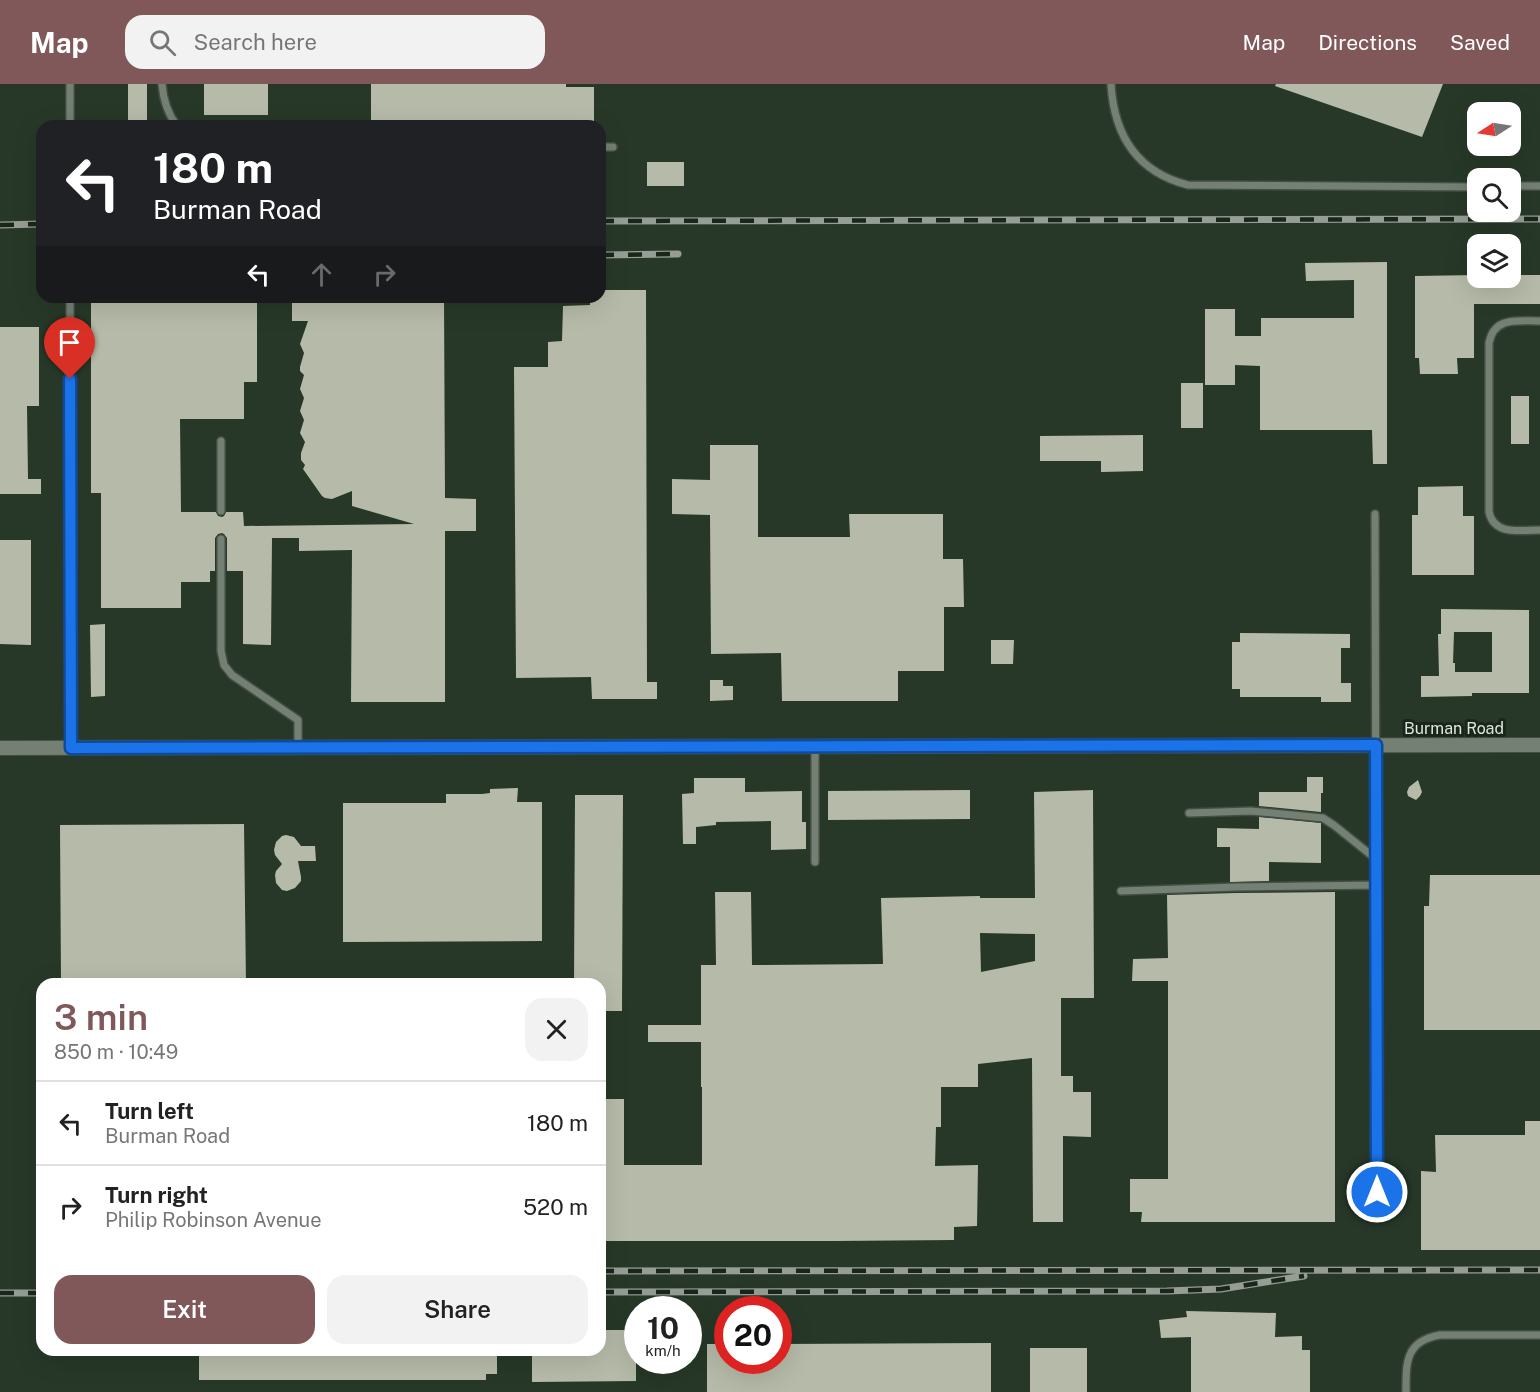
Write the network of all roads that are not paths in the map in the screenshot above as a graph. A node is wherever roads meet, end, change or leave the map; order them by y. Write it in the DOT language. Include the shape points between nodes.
graph roads {
  1 [pos="70,84"];
  2 [pos="162,84"];
  3 [pos="1111,84"];
  4 [pos="70,120"];
  5 [pos="173,120"];
  6 [pos="606,147"];
  7 [pos="613,147"];
  8 [pos="1521,186"];
  9 [pos="1540,186"];
  10 [pos="1467,187"];
  11 [pos="70,303"];
  12 [pos="1540,321"];
  13 [pos="221,441"];
  14 [pos="221,511"];
  15 [pos="1374,514"];
  16 [pos="1540,530"];
  17 [pos="221,539"];
  18 [pos="1376,745"];
  19 [pos="1540,745"];
  20 [pos="814,746"];
  21 [pos="298,747"];
  22 [pos="0,748"];
  23 [pos="71,748"];
  24 [pos="1189,813"];
  25 [pos="1376,860"];
  26 [pos="815,862"];
  27 [pos="1376,885"];
  28 [pos="1121,891"];
  29 [pos="1377,1214"];
  30 [pos="1540,1335"];
  31 [pos="1406,1392"];
  1 -- 4 [label="lane"];
  2 -- 5 [label="lane"];
  3 -- 10 [label="lane" via="1124,138 1145,164 1173,181 1188,185"];
  6 -- 7 [label="lane"];
  8 -- 9 [label="lane"];
  11 -- 23 [label="lane"];
  12 -- 16 [label="lane" via="1508,322 1494,329 1489,343 1489,512 1499,528"];
  13 -- 14 [label="lane"];
  15 -- 18 [label="lane"];
  17 -- 21 [label="lane" via="224,665 232,675 298,720"];
  18 -- 19 [label="street, Burman Road"];
  18 -- 20 [label="street, Burman Road"];
  18 -- 25 [label="lane"];
  20 -- 21 [label="street, Burman Road"];
  20 -- 26 [label="lane"];
  21 -- 23 [label="street, Burman Road"];
  22 -- 23 [label="street, Burman Road"];
  24 -- 25 [label="lane" via="1251,811 1323,818"];
  25 -- 27 [label="lane"];
  27 -- 28 [label="lane"];
  27 -- 29 [label="lane"];
  30 -- 31 [label="lane" via="1431,1336 1413,1348 1408,1357"];
}
